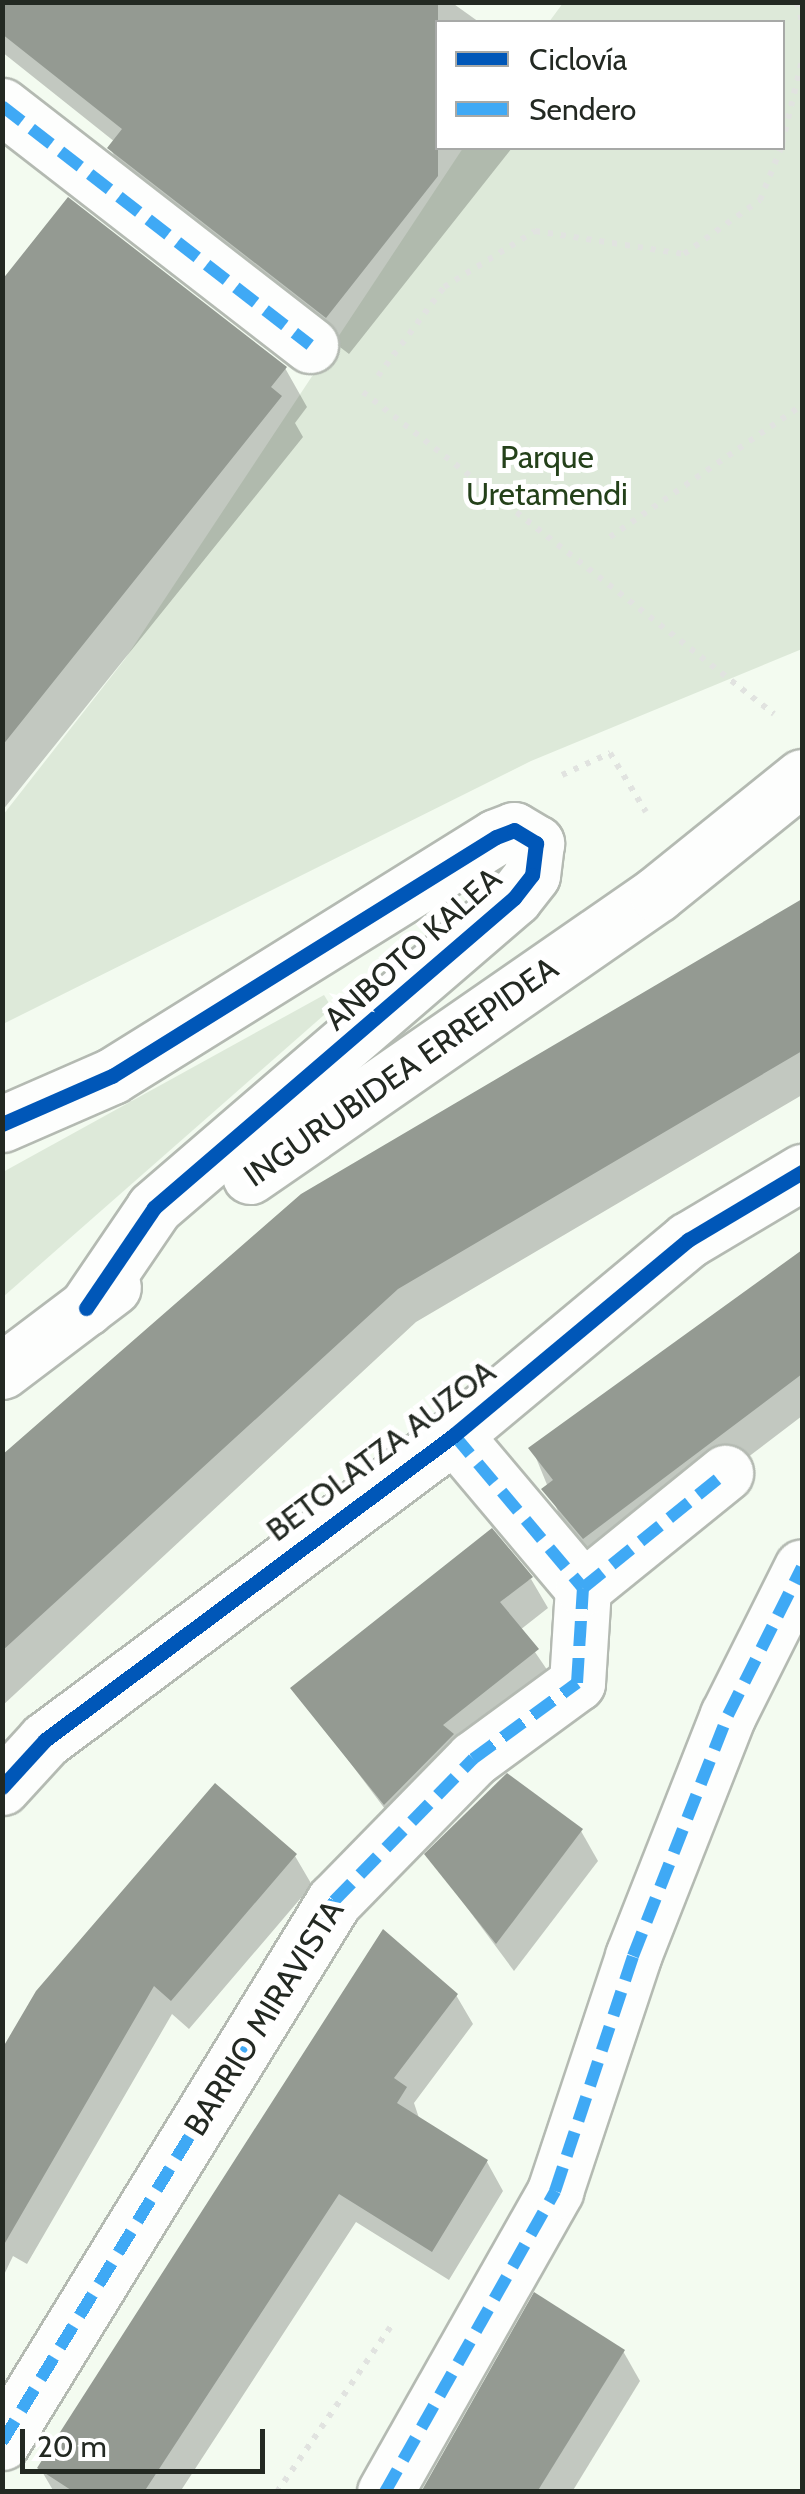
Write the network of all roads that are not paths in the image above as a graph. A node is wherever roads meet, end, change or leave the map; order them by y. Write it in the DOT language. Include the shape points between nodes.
graph roads {
  1 [pos="2,106"];
  2 [pos="310,344"];
  3 [pos="802,777"];
  4 [pos="2,1124"];
  5 [pos="802,1172"];
  6 [pos="86,1308"];
  7 [pos="2,1371"];
  8 [pos="454,1435"];
  9 [pos="725,1473"];
  10 [pos="802,1567"];
  11 [pos="583,1588"];
  12 [pos="2,1787"];
  13 [pos="2,2442"];
  14 [pos="385,2492"];
  1 -- 2 [label="street"];
  3 -- 6 [label="street, INGURUBIDEA ERREPIDEA" via="682,874 306,1132"];
  4 -- 6 [label="street, ANBOTO KALEA" via="112,1076 496,837 514,830 536,843 532,875 514,898 154,1208"];
  5 -- 8 [label="street, BETOLATZA AUZOA" via="688,1240"];
  6 -- 7 [label="street, INGURUBIDEA ERREPIDEA"];
  8 -- 11 [label="street"];
  8 -- 12 [label="street, BETOLATZA AUZOA" via="46,1740"];
  9 -- 11 [label="street"];
  10 -- 14 [label="street" via="721,1733 555,2191"];
  11 -- 13 [label="street, BARRIO MIRAVISTA" via="577,1683 474,1758 334,1900"];
}
